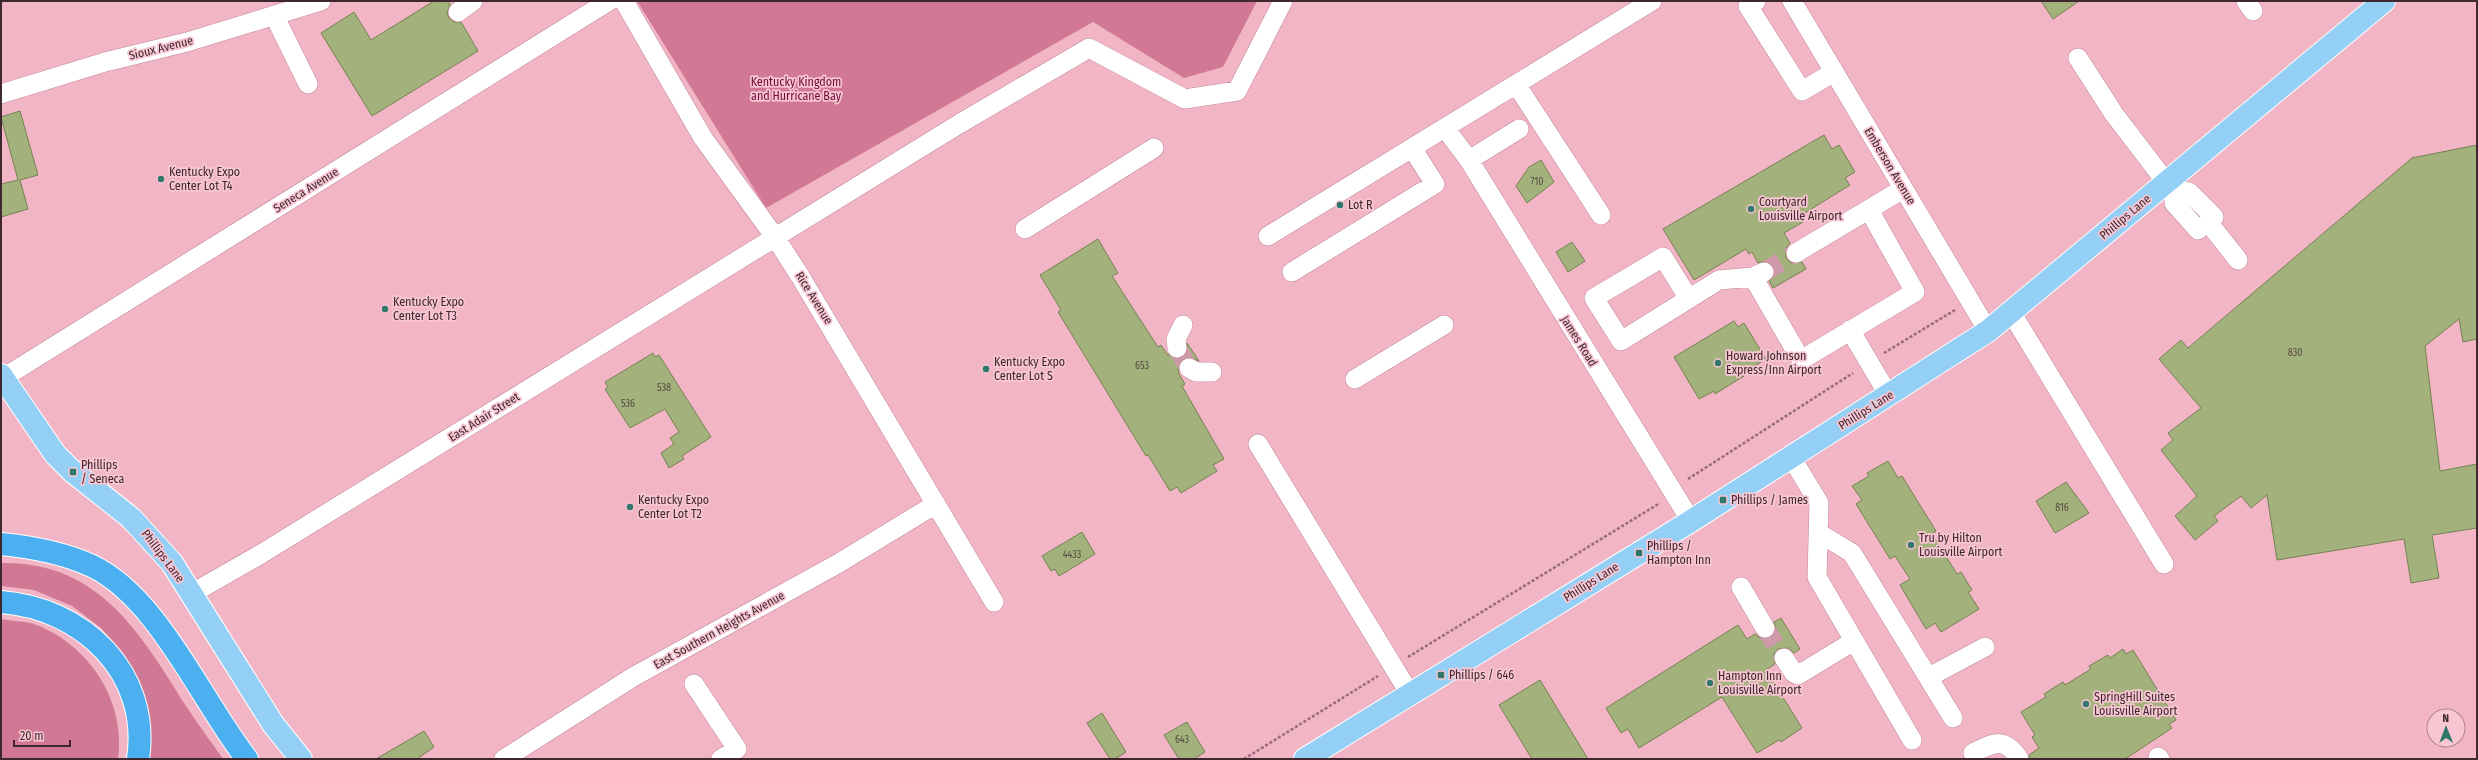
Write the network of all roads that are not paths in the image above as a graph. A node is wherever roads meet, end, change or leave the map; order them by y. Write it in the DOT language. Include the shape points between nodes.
graph roads {
  1 [pos="321,1"];
  2 [pos="609,1"];
  3 [pos="624,1"];
  4 [pos="1283,1"];
  5 [pos="1652,1"];
  6 [pos="1756,1"];
  7 [pos="1792,1"];
  8 [pos="2384,1"];
  9 [pos="274,15"];
  10 [pos="2078,58"];
  11 [pos="1834,72"];
  12 [pos="308,84"];
  13 [pos="1516,84"];
  14 [pos="1,94"];
  15 [pos="1445,128"];
  16 [pos="1519,129"];
  17 [pos="1154,148"];
  18 [pos="1412,148"];
  19 [pos="1469,160"];
  20 [pos="2170,186"];
  21 [pos="1903,189"];
  22 [pos="1869,210"];
  23 [pos="1601,216"];
  24 [pos="1025,229"];
  25 [pos="1268,236"];
  26 [pos="775,237"];
  27 [pos="1796,253"];
  28 [pos="2238,260"];
  29 [pos="1292,272"];
  30 [pos="1688,299"];
  31 [pos="2011,312"];
  32 [pos="1183,325"];
  33 [pos="1444,325"];
  34 [pos="1850,330"];
  35 [pos="1988,331"];
  36 [pos="1177,348"];
  37 [pos="1189,368"];
  38 [pos="1212,372"];
  39 [pos="2,377"];
  40 [pos="1356,379"];
  41 [pos="1889,396"];
  42 [pos="1258,444"];
  43 [pos="1791,457"];
  44 [pos="936,504"];
  45 [pos="1691,520"];
  46 [pos="1819,532"];
  47 [pos="1,544"];
  48 [pos="2164,564"];
  49 [pos="1740,587"];
  50 [pos="191,594"];
  51 [pos="1,602"];
  52 [pos="994,602"];
  53 [pos="1765,628"];
  54 [pos="1854,641"];
  55 [pos="1985,646"];
  56 [pos="1784,658"];
  57 [pos="1929,677"];
  58 [pos="694,684"];
  59 [pos="1410,694"];
  60 [pos="1953,718"];
  61 [pos="1912,740"];
  62 [pos="1973,753"];
  63 [pos="138,759"];
  64 [pos="247,759"];
  65 [pos="301,759"];
  66 [pos="504,759"];
  67 [pos="721,759"];
  68 [pos="1305,759"];
  69 [pos="2018,759"];
  1 -- 9 [label="street, Sioux Avenue"];
  2 -- 39 [label="street, Seneca Avenue"];
  3 -- 26 [label="street, Rice Avenue" via="703,138"];
  4 -- 26 [label="street, East Adair Street" via="1237,91 1185,99 1089,48"];
  5 -- 13 [label="street"];
  6 -- 11 [label="street" via="1748,6 1802,91"];
  7 -- 11 [label="street, Emberson Avenue"];
  8 -- 20 [label="main road, Phillips Lane"];
  9 -- 12 [label="street"];
  9 -- 14 [label="street, Sioux Avenue"];
  10 -- 20 [label="street" via="2114,114"];
  11 -- 21 [label="street, Emberson Avenue"];
  13 -- 15 [label="street"];
  13 -- 23 [label="street"];
  15 -- 18 [label="street"];
  15 -- 19 [label="street, James Road"];
  16 -- 19 [label="street"];
  17 -- 24 [label="street"];
  18 -- 25 [label="street"];
  18 -- 29 [label="street" via="1435,184"];
  19 -- 45 [label="street, James Road"];
  20 -- 28 [label="street" via="2189,192 2207,223"];
  20 -- 31 [label="main road, Phillips Lane"];
  21 -- 22 [label="street"];
  21 -- 35 [label="street, Emberson Avenue"];
  22 -- 27 [label="street"];
  22 -- 34 [label="street" via="1915,292"];
  26 -- 44 [label="street, Rice Avenue"];
  26 -- 50 [label="street, East Adair Street" via="261,554"];
  30 -- 30 [label="street" via="1621,341 1594,298 1663,257"];
  30 -- 34 [label="street" via="1719,280 1759,274 1801,360"];
  31 -- 35 [label="main road, Phillips Lane"];
  31 -- 48 [label="street"];
  32 -- 36 [label="street" via="1176,339"];
  33 -- 40 [label="street"];
  34 -- 41 [label="street"];
  35 -- 41 [label="main road, Phillips Lane"];
  37 -- 38 [label="street" via="1196,372"];
  39 -- 50 [label="main road, Phillips Lane" via="55,454 73,472 146,531 172,563"];
  41 -- 43 [label="main road, Phillips Lane"];
  42 -- 59 [label="street"];
  43 -- 45 [label="main road, Phillips Lane"];
  43 -- 46 [label="street" via="1819,503"];
  44 -- 52 [label="street, Rice Avenue"];
  44 -- 66 [label="street, East Southern Heights Avenue" via="840,563 633,677"];
  45 -- 59 [label="main road, Phillips Lane"];
  46 -- 54 [label="street" via="1817,577"];
  46 -- 57 [label="street" via="1852,553"];
  47 -- 64 [label="highway" via="27,546 94,566 140,602 155,620 229,736"];
  49 -- 53 [label="street"];
  50 -- 65 [label="main road, Phillips Lane" via="273,724"];
  51 -- 63 [label="highway" via="48,611 66,620 99,644 120,672 137,709 140,745"];
  54 -- 56 [label="street" via="1798,675"];
  54 -- 61 [label="street"];
  55 -- 57 [label="street"];
  57 -- 60 [label="street"];
  58 -- 67 [label="street" via="737,749"];
  59 -- 68 [label="main road, Phillips Lane"];
  62 -- 69 [label="street" via="1992,744 2003,743 2013,750"];
}
